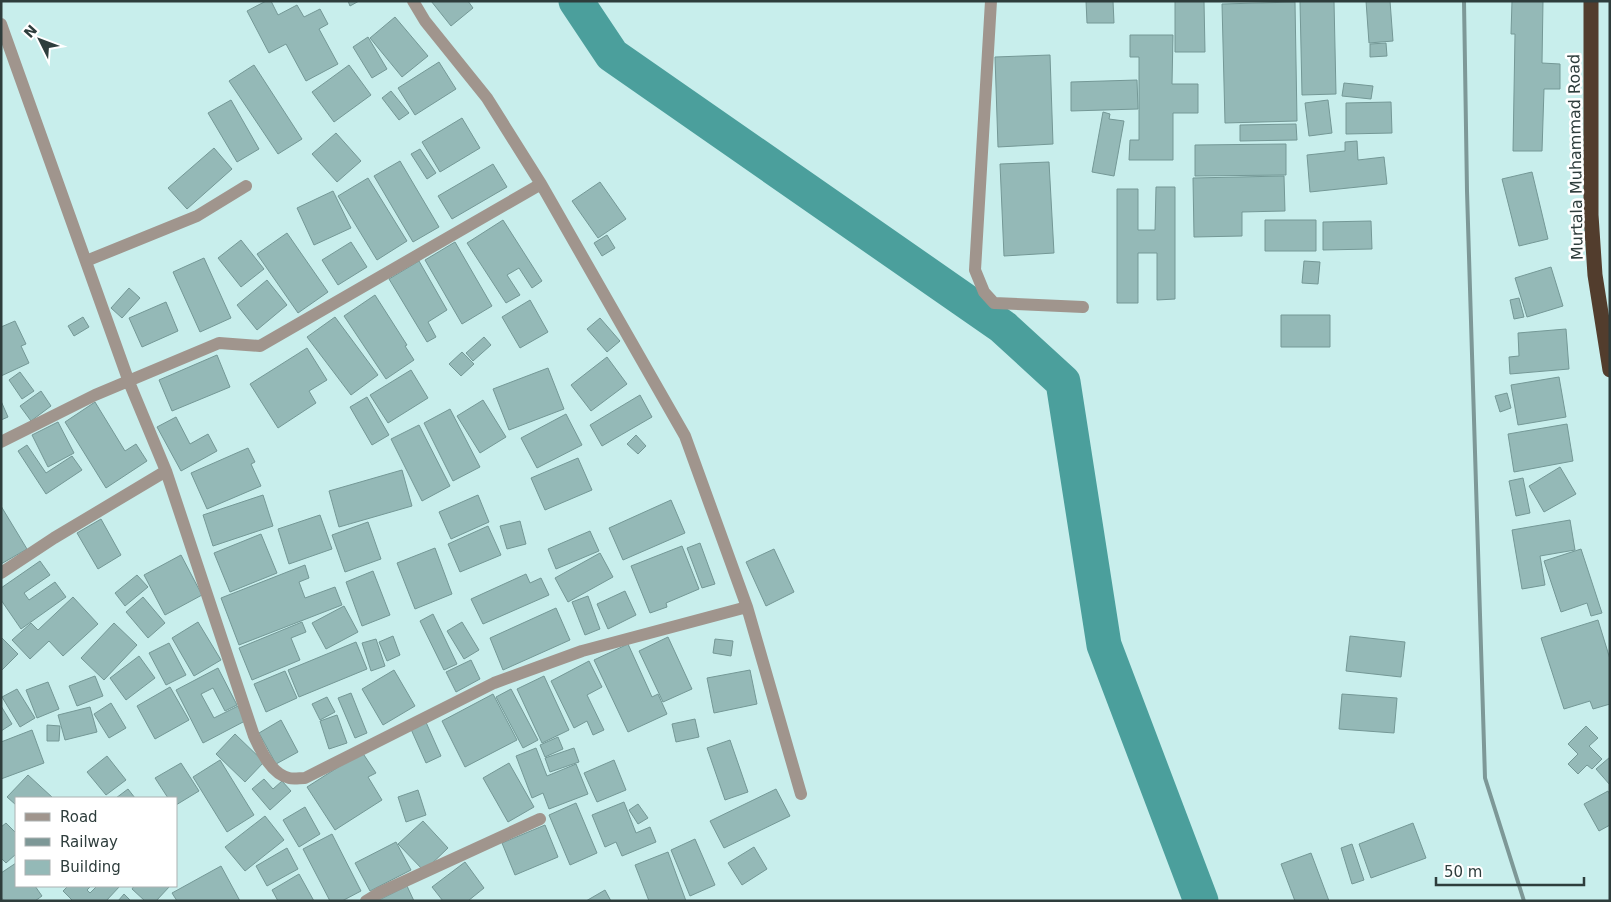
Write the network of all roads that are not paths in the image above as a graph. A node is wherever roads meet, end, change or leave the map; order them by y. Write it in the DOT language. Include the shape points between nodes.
graph roads {
  1 [pos="413,1"];
  2 [pos="991,1"];
  3 [pos="1590,1"];
  4 [pos="1,24"];
  5 [pos="541,184"];
  6 [pos="246,186"];
  7 [pos="86,261"];
  8 [pos="1084,307"];
  9 [pos="1610,370"];
  10 [pos="129,382"];
  11 [pos="1,442"];
  12 [pos="166,471"];
  13 [pos="1,573"];
  14 [pos="747,607"];
  15 [pos="801,794"];
  16 [pos="540,819"];
  17 [pos="366,901"];
  1 -- 5 [label="street" via="487,98"];
  2 -- 8 [label="street" via="975,270 984,292 994,303"];
  3 -- 9 [label="highway, Murtala Muhammad Road" via="1591,215 1595,275"];
  4 -- 7 [label="street"];
  5 -- 10 [label="street" via="260,346 219,343"];
  5 -- 14 [label="street" via="685,436"];
  6 -- 7 [label="street" via="197,216"];
  7 -- 10 [label="street"];
  10 -- 11 [label="street"];
  10 -- 12 [label="street"];
  12 -- 13 [label="street"];
  12 -- 14 [label="street" via="254,736 274,769 288,778 304,778 494,683 582,652"];
  14 -- 15 [label="street"];
  16 -- 17 [label="street"];
}
